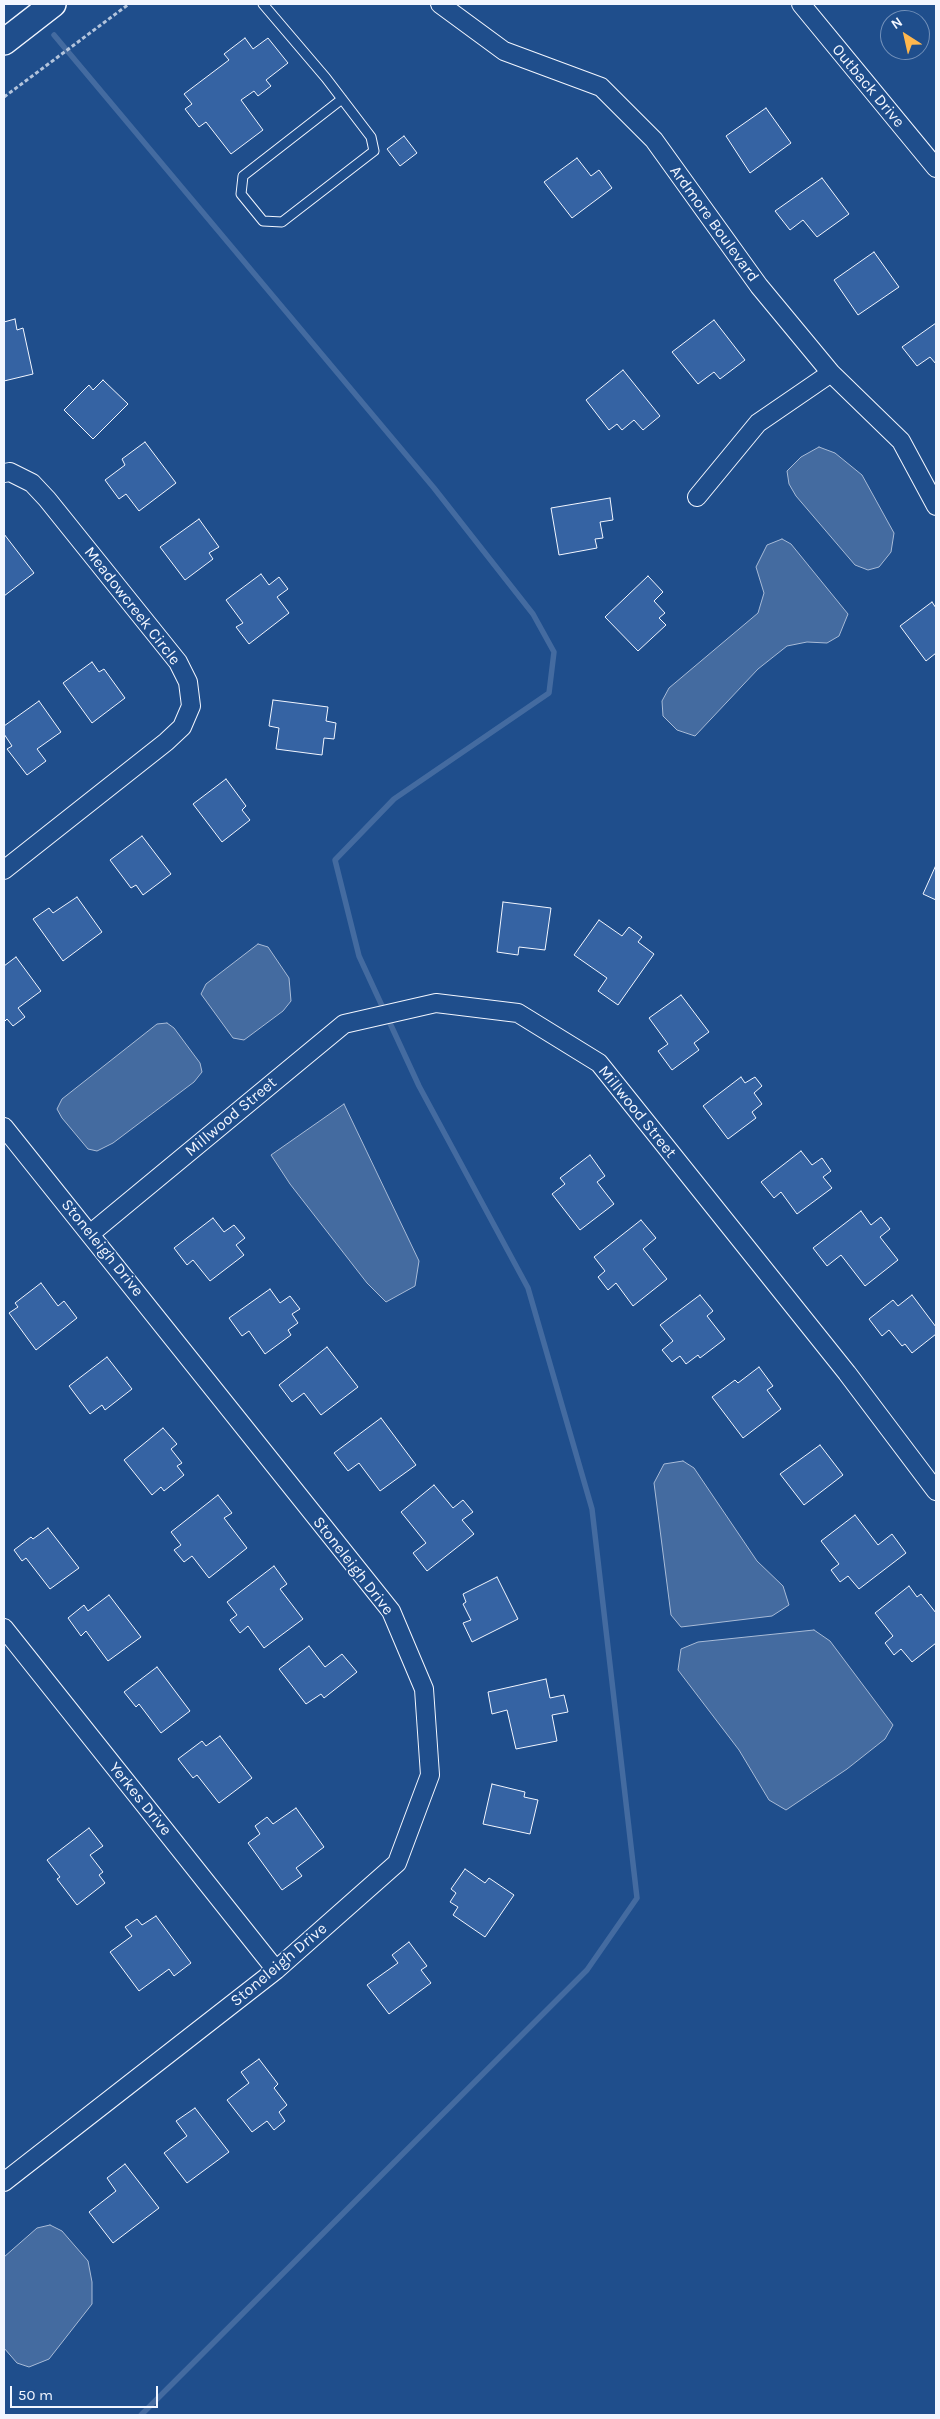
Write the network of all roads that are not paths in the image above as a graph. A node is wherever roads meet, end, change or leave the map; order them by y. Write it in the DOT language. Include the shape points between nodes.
graph roads {
  1 [pos="53,4"];
  2 [pos="262,4"];
  3 [pos="440,4"];
  4 [pos="801,4"];
  5 [pos="24,12"];
  6 [pos="4,42"];
  7 [pos="342,99"];
  8 [pos="936,168"];
  9 [pos="831,373"];
  10 [pos="4,474"];
  11 [pos="697,498"];
  12 [pos="936,506"];
  13 [pos="4,870"];
  14 [pos="4,1128"];
  15 [pos="90,1234"];
  16 [pos="936,1491"];
  17 [pos="4,1628"];
  18 [pos="276,1970"];
  19 [pos="4,2182"];
  1 -- 5 [label="main road"];
  2 -- 7 [label="lane"];
  3 -- 9 [label="street, Ardmore Boulevard" via="504,51 601,87 654,140 759,286"];
  4 -- 8 [label="street, Outback Drive"];
  5 -- 6 [label="main road"];
  7 -- 7 [label="lane" via="371,137 374,151 282,222 263,220 241,194 243,176"];
  9 -- 11 [label="street" via="758,423"];
  9 -- 12 [label="street, Ardmore Boulevard" via="901,441"];
  10 -- 13 [label="street, Meadowcreek Circle" via="10,472 32,484 60,515 178,662 188,682 191,706 182,727 166,742"];
  14 -- 15 [label="street, Stoneleigh Drive"];
  15 -- 16 [label="street, Millwood Street" via="344,1024 436,1003 518,1013 599,1063 847,1373"];
  15 -- 18 [label="street, Stoneleigh Drive" via="391,1611 424,1689 430,1775 397,1863"];
  17 -- 18 [label="street, Yerkes Drive"];
  18 -- 19 [label="street, Stoneleigh Drive"];
}
